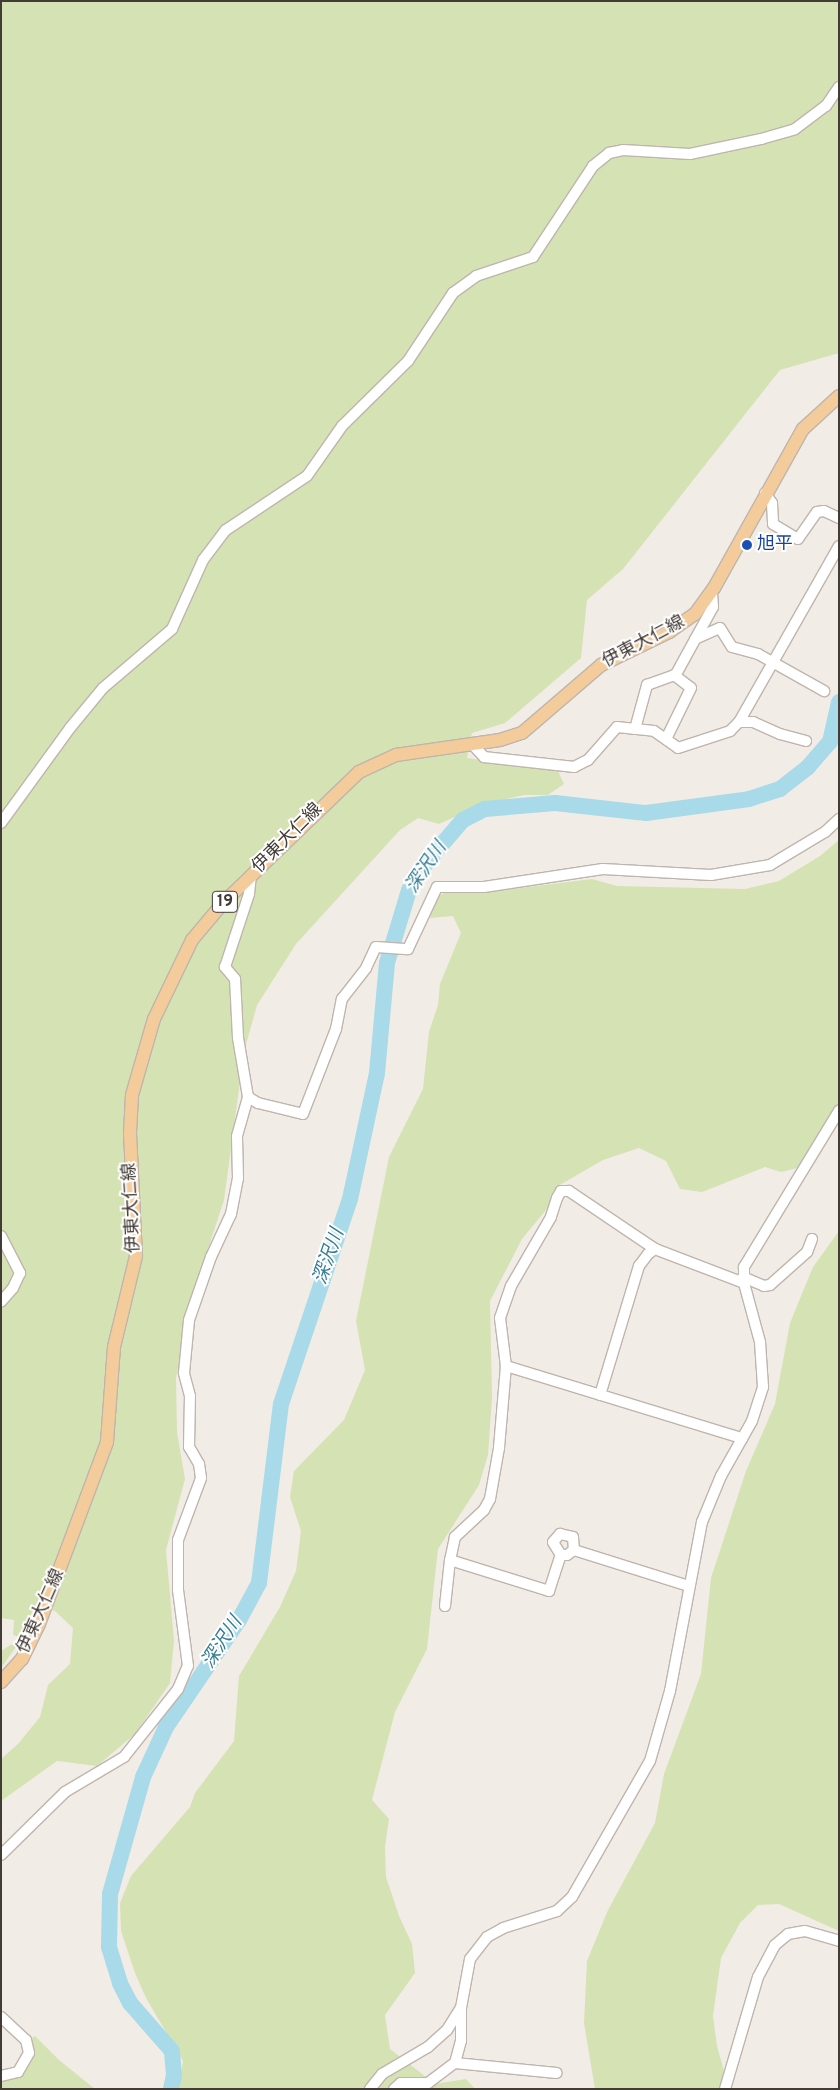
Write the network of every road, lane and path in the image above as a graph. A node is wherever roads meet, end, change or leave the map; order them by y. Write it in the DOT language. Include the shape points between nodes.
graph roads {
  1 [pos="839,87"];
  2 [pos="839,396"];
  3 [pos="765,493"];
  4 [pos="839,518"];
  5 [pos="839,546"];
  6 [pos="712,591"];
  7 [pos="695,639"];
  8 [pos="772,663"];
  9 [pos="675,676"];
  10 [pos="824,691"];
  11 [pos="739,722"];
  12 [pos="635,728"];
  13 [pos="666,739"];
  14 [pos="806,741"];
  15 [pos="472,744"];
  16 [pos="839,819"];
  17 [pos="1,823"];
  18 [pos="251,875"];
  19 [pos="248,1097"];
  20 [pos="839,1111"];
  21 [pos="1,1236"];
  22 [pos="812,1239"];
  23 [pos="655,1249"];
  24 [pos="744,1280"];
  25 [pos="1,1302"];
  26 [pos="506,1366"];
  27 [pos="600,1395"];
  28 [pos="742,1438"];
  29 [pos="574,1550"];
  30 [pos="561,1555"];
  31 [pos="450,1560"];
  32 [pos="689,1586"];
  33 [pos="445,1606"];
  34 [pos="1,1682"];
  35 [pos="1,1854"];
  36 [pos="839,1941"];
  37 [pos="461,2008"];
  38 [pos="1,2017"];
  39 [pos="455,2063"];
  40 [pos="557,2073"];
  41 [pos="1,2076"];
  42 [pos="370,2089"];
  43 [pos="394,2089"];
  44 [pos="725,2089"];
  1 -- 17 [label="street" via="826,106 795,129 690,154 624,150 604,157 593,166 534,257 476,276 453,293 408,361 342,426 307,476 226,530 203,560 172,629 103,688"];
  2 -- 3 [label="main road, 伊東大仁線 / 19" via="803,429"];
  3 -- 4 [label="street" via="772,503 773,524 798,539 817,512 824,511"];
  3 -- 6 [label="main road, 伊東大仁線 / 19"];
  5 -- 8 [label="street"];
  6 -- 7 [label="street" via="713,607"];
  6 -- 15 [label="main road, 伊東大仁線 / 19" via="684,623 606,662 522,733"];
  7 -- 8 [label="street" via="720,628 732,647 758,654"];
  7 -- 9 [label="street"];
  8 -- 10 [label="street"];
  8 -- 11 [label="street"];
  9 -- 12 [label="street" via="648,685"];
  9 -- 13 [label="street" via="691,688"];
  11 -- 13 [label="street" via="730,731 686,747 674,747"];
  11 -- 14 [label="street" via="753,722"];
  12 -- 13 [label="street" via="654,731"];
  12 -- 15 [label="street" via="614,728 588,760 574,767 484,757"];
  15 -- 18 [label="main road, 伊東大仁線 / 19" via="396,755 371,764 341,786"];
  16 -- 19 [label="street" via="825,832 770,865 711,875 603,869 484,887 437,887 406,950 376,947 366,968 342,999 336,1029 303,1114 258,1103"];
  18 -- 19 [label="street" via="249,894 227,954 226,967 234,979 239,1046"];
  18 -- 34 [label="main road, 伊東大仁線 / 19" via="204,924 181,958 141,1055 130,1112 136,1256 114,1347 108,1442 39,1624 22,1659"];
  19 -- 35 [label="street" via="237,1136 238,1178 231,1214 211,1257 189,1320 184,1373 190,1396 189,1447 199,1464 201,1478 178,1540 178,1590 188,1666 178,1688 124,1757 65,1792"];
  20 -- 24 [label="street" via="755,1245 746,1262"];
  21 -- 25 [label="street" via="20,1274"];
  22 -- 24 [label="street" via="807,1252 770,1285"];
  23 -- 24 [label="street"];
  23 -- 26 [label="street" via="593,1205 569,1191 561,1191 511,1286 500,1318"];
  23 -- 27 [label="street" via="640,1266"];
  24 -- 28 [label="street" via="764,1369 760,1400"];
  26 -- 27 [label="street"];
  26 -- 31 [label="street" via="499,1448 490,1498 484,1510 455,1537"];
  27 -- 28 [label="street"];
  28 -- 32 [label="street" via="709,1502"];
  29 -- 30 [label="street"];
  29 -- 30 [label="street" via="573,1537 560,1534 553,1542"];
  29 -- 32 [label="street"];
  30 -- 31 [label="street" via="549,1591"];
  31 -- 33 [label="street"];
  32 -- 37 [label="street" via="661,1729 650,1762 589,1870 565,1905 557,1911 494,1932 474,1951"];
  36 -- 44 [label="street" via="805,1931 788,1934 775,1945 758,1977"];
  37 -- 39 [label="street" via="461,2041"];
  37 -- 42 [label="street" via="437,2040 382,2074"];
  38 -- 41 [label="street" via="26,2040 29,2053 18,2072"];
  39 -- 40 [label="street"];
  39 -- 43 [label="street" via="428,2083 401,2083"];
}
